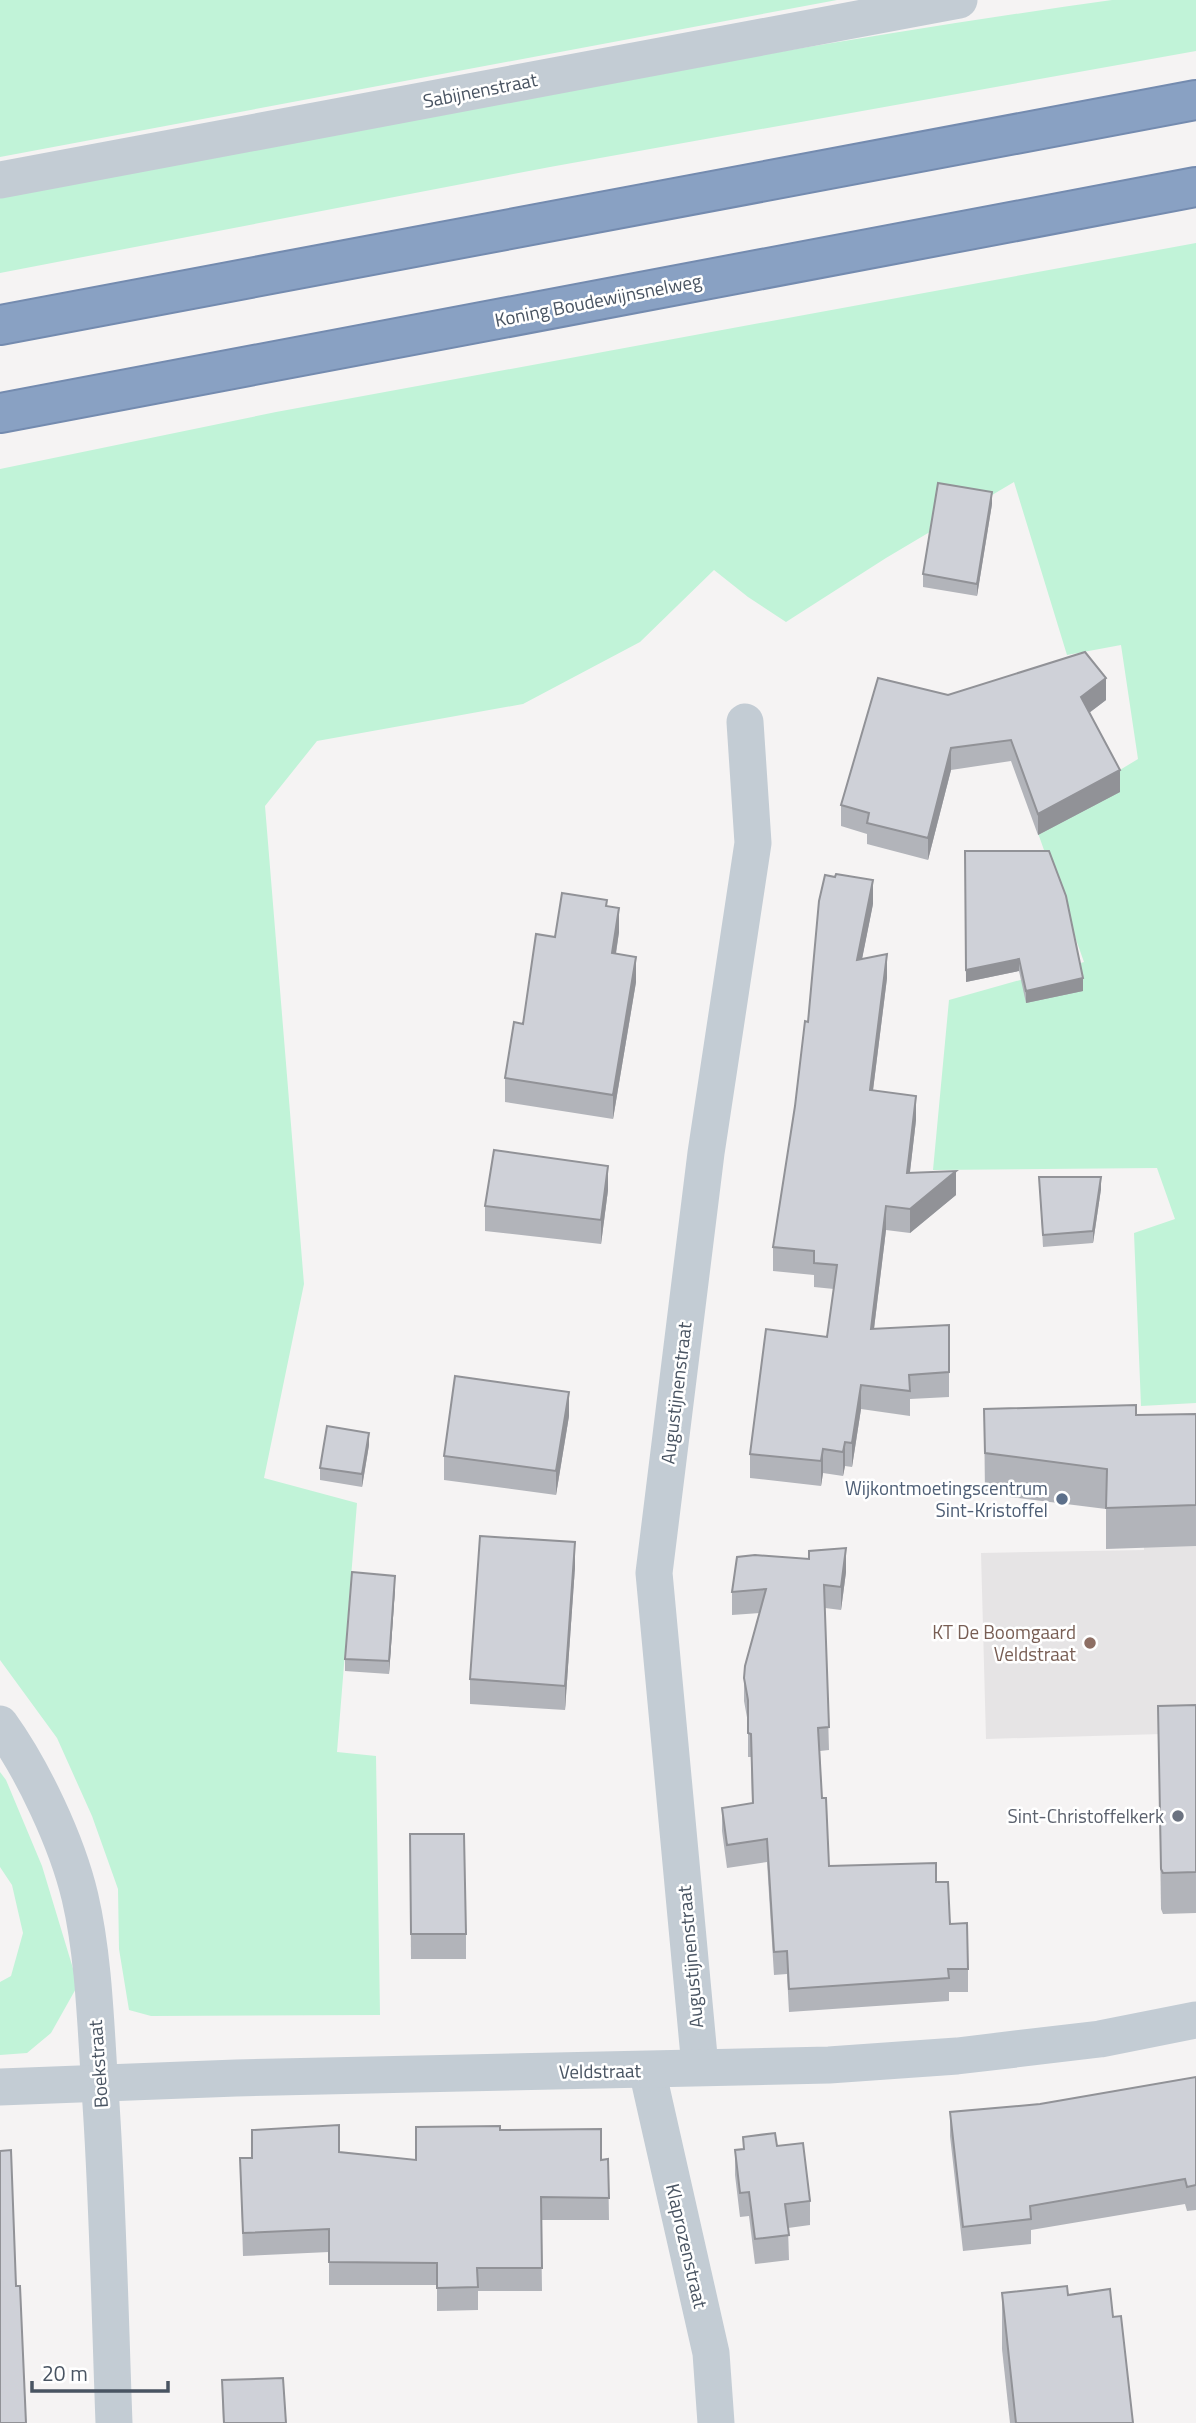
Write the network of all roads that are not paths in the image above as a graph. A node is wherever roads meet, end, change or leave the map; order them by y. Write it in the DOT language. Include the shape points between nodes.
graph roads {
  1 [pos="959,0"];
  2 [pos="1196,100"];
  3 [pos="0,180"];
  4 [pos="1196,187"];
  5 [pos="0,325"];
  6 [pos="0,413"];
  7 [pos="745,722"];
  8 [pos="0,1724"];
  9 [pos="1196,2021"];
  10 [pos="700,2067"];
  11 [pos="647,2070"];
  12 [pos="99,2083"];
  13 [pos="0,2087"];
  14 [pos="114,2423"];
  15 [pos="716,2423"];
  1 -- 3 [label="street, Sabijnenstraat"];
  2 -- 5 [label="highway"];
  4 -- 6 [label="highway, Koning Boudewijnsnelweg"];
  7 -- 10 [label="street, Augustijnenstraat" via="753,844 706,1153 654,1573"];
  8 -- 12 [label="street, Boekstraat" via="61,1840 80,1898"];
  9 -- 10 [label="street, Veldstraat" via="1100,2039 957,2056 829,2065"];
  10 -- 11 [label="street, Veldstraat"];
  11 -- 12 [label="street, Veldstraat"];
  11 -- 15 [label="street, Klaprozenstraat" via="711,2353"];
  12 -- 13 [label="street, Veldstraat"];
  12 -- 14 [label="street, Boekstraat"];
}
